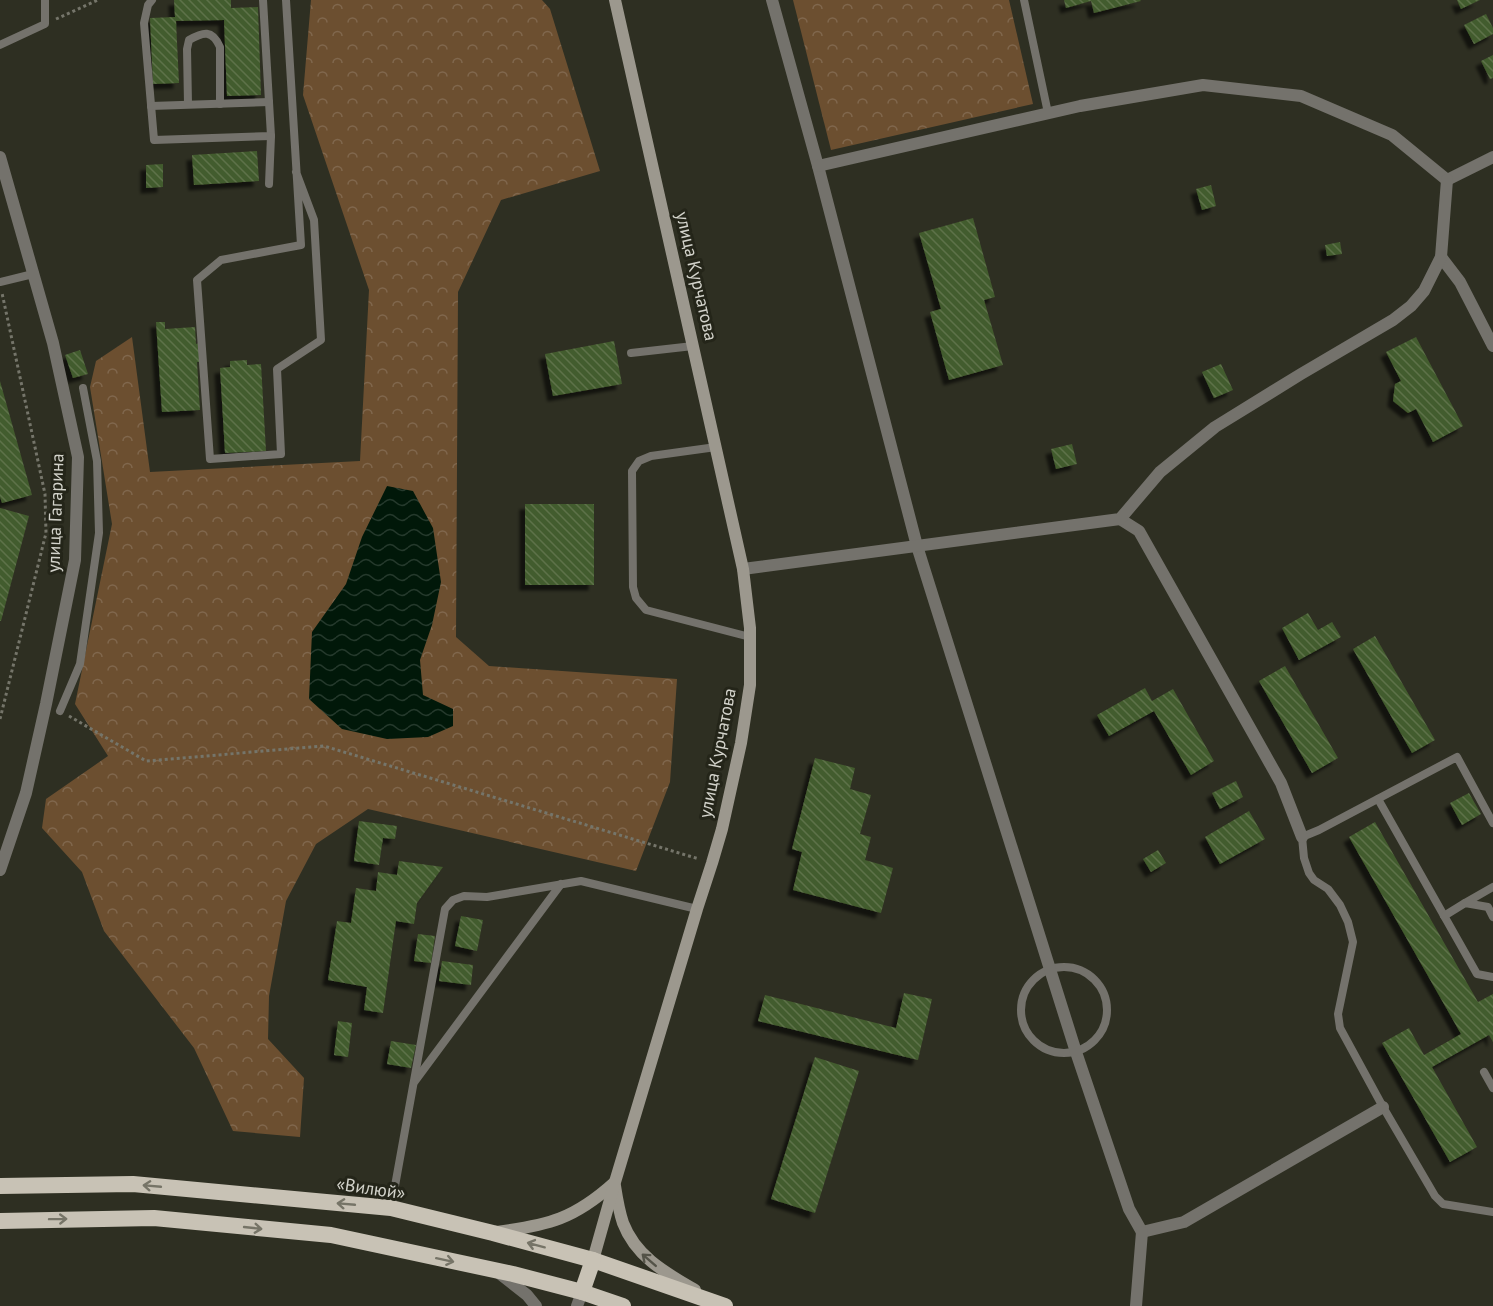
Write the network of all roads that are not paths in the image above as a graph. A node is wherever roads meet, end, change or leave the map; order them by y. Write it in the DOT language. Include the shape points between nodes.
graph roads {
  1 [pos="45,0"];
  2 [pos="152,0"];
  3 [pos="263,0"];
  4 [pos="286,0"];
  5 [pos="615,0"];
  6 [pos="772,0"];
  7 [pos="1024,0"];
  8 [pos="0,45"];
  9 [pos="269,102"];
  10 [pos="220,104"];
  11 [pos="188,105"];
  12 [pos="151,106"];
  13 [pos="1048,113"];
  14 [pos="271,136"];
  15 [pos="0,157"];
  16 [pos="1493,157"];
  17 [pos="818,166"];
  18 [pos="296,172"];
  19 [pos="1447,180"];
  20 [pos="269,184"];
  21 [pos="1441,257"];
  22 [pos="33,274"];
  23 [pos="0,282"];
  24 [pos="693,346"];
  25 [pos="1493,346"];
  26 [pos="631,353"];
  27 [pos="83,388"];
  28 [pos="716,447"];
  29 [pos="1120,519"];
  30 [pos="917,546"];
  31 [pos="743,569"];
  32 [pos="750,637"];
  33 [pos="60,711"];
  34 [pos="1378,800"];
  35 [pos="1493,823"];
  36 [pos="1302,837"];
  37 [pos="0,870"];
  38 [pos="561,884"];
  39 [pos="1493,887"];
  40 [pos="1465,903"];
  41 [pos="697,909"];
  42 [pos="1444,916"];
  43 [pos="1493,917"];
  44 [pos="1050,969"];
  45 [pos="1493,977"];
  46 [pos="1076,1052"];
  47 [pos="1484,1072"];
  48 [pos="413,1084"];
  49 [pos="1493,1088"];
  50 [pos="1383,1107"];
  51 [pos="615,1182"];
  52 [pos="0,1186"];
  53 [pos="391,1208"];
  54 [pos="1493,1212"];
  55 [pos="0,1221"];
  56 [pos="493,1233"];
  57 [pos="1142,1233"];
  58 [pos="593,1260"];
  59 [pos="496,1271"];
  60 [pos="579,1299"];
  61 [pos="720,1304"];
  62 [pos="536,1306"];
  63 [pos="623,1306"];
  64 [pos="1136,1306"];
  1 -- 8 [label="lane" via="45,24"];
  2 -- 12 [label="lane" via="144,23"];
  3 -- 9 [label="lane"];
  4 -- 18 [label="lane"];
  5 -- 24 [label="main road, улица Курчатова"];
  6 -- 17 [label="street"];
  7 -- 13 [label="lane"];
  9 -- 10 [label="lane"];
  9 -- 14 [label="lane"];
  10 -- 11 [label="lane"];
  10 -- 11 [label="lane" via="220,47 217,40 205,33 189,40"];
  11 -- 12 [label="lane"];
  12 -- 14 [label="lane" via="154,140"];
  13 -- 17 [label="street"];
  13 -- 19 [label="street" via="1203,85 1301,96 1392,135"];
  14 -- 20 [label="lane"];
  15 -- 22 [label="street, улица Гагарина"];
  16 -- 19 [label="street"];
  17 -- 30 [label="street"];
  18 -- 18 [label="lane" via="301,245 221,260 197,280 210,459 281,454 277,369 321,340 314,220"];
  19 -- 21 [label="street"];
  21 -- 25 [label="street" via="1460,282"];
  21 -- 29 [label="street" via="1424,291 1411,306 1215,427 1161,471"];
  22 -- 23 [label="lane"];
  22 -- 37 [label="street, улица Гагарина" via="78,457 75,560 26,793"];
  24 -- 26 [label="lane"];
  24 -- 28 [label="main road, улица Курчатова"];
  27 -- 33 [label="lane" via="97,461 99,533 80,664"];
  28 -- 31 [label="main road, улица Курчатова"];
  28 -- 32 [label="lane" via="651,456 639,461 632,471 633,587 646,610"];
  29 -- 30 [label="street"];
  29 -- 36 [label="street" via="1139,531 1281,783"];
  30 -- 31 [label="street"];
  30 -- 44 [label="street"];
  31 -- 32 [label="main road, улица Курчатова"];
  32 -- 41 [label="main road, улица Курчатова" via="750,685 741,743 722,829"];
  34 -- 35 [label="lane" via="1457,757"];
  34 -- 36 [label="lane"];
  34 -- 42 [label="lane"];
  36 -- 50 [label="lane" via="1310,873 1328,889 1348,922 1353,942 1338,1014 1340,1028"];
  38 -- 41 [label="lane" via="581,881"];
  38 -- 48 [label="lane"];
  38 -- 48 [label="lane" via="487,897 464,896 444,909"];
  39 -- 40 [label="lane"];
  40 -- 42 [label="lane"];
  40 -- 43 [label="lane" via="1488,907"];
  41 -- 51 [label="main road, улица Курчатова"];
  42 -- 45 [label="lane" via="1476,974"];
  44 -- 46 [label="street"];
  44 -- 46 [label="lane" via="1027,988 1021,1008 1024,1028 1046,1050"];
  44 -- 46 [label="lane" via="1070,967 1088,974 1106,997 1107,1017 1100,1035"];
  46 -- 57 [label="street" via="1129,1209"];
  47 -- 49 [label="lane"];
  48 -- 53 [label="lane"];
  50 -- 54 [label="lane" via="1443,1204"];
  50 -- 57 [label="street" via="1184,1222"];
  51 -- 56 [label="main road" via="567,1216 533,1227"];
  51 -- 58 [label="main road, улица Курчатова"];
  61 -- 51 [label="main road, one-way" via="641,1254 624,1226"];
  53 -- 52 [label="highway, «Вилюй», one-way" via="133,1184"];
  53 -- 56 [label="highway, «Вилюй»"];
  55 -- 59 [label="highway, one-way" via="154,1218 213,1223 331,1235"];
  58 -- 56 [label="highway, «Вилюй», one-way"];
  57 -- 64 [label="street"];
  58 -- 60 [label="highway, улица Курчатова"];
  58 -- 61 [label="highway, «Вилюй»"];
  59 -- 60 [label="highway"];
  59 -- 62 [label="street" via="527,1294"];
  60 -- 63 [label="highway"];
}
